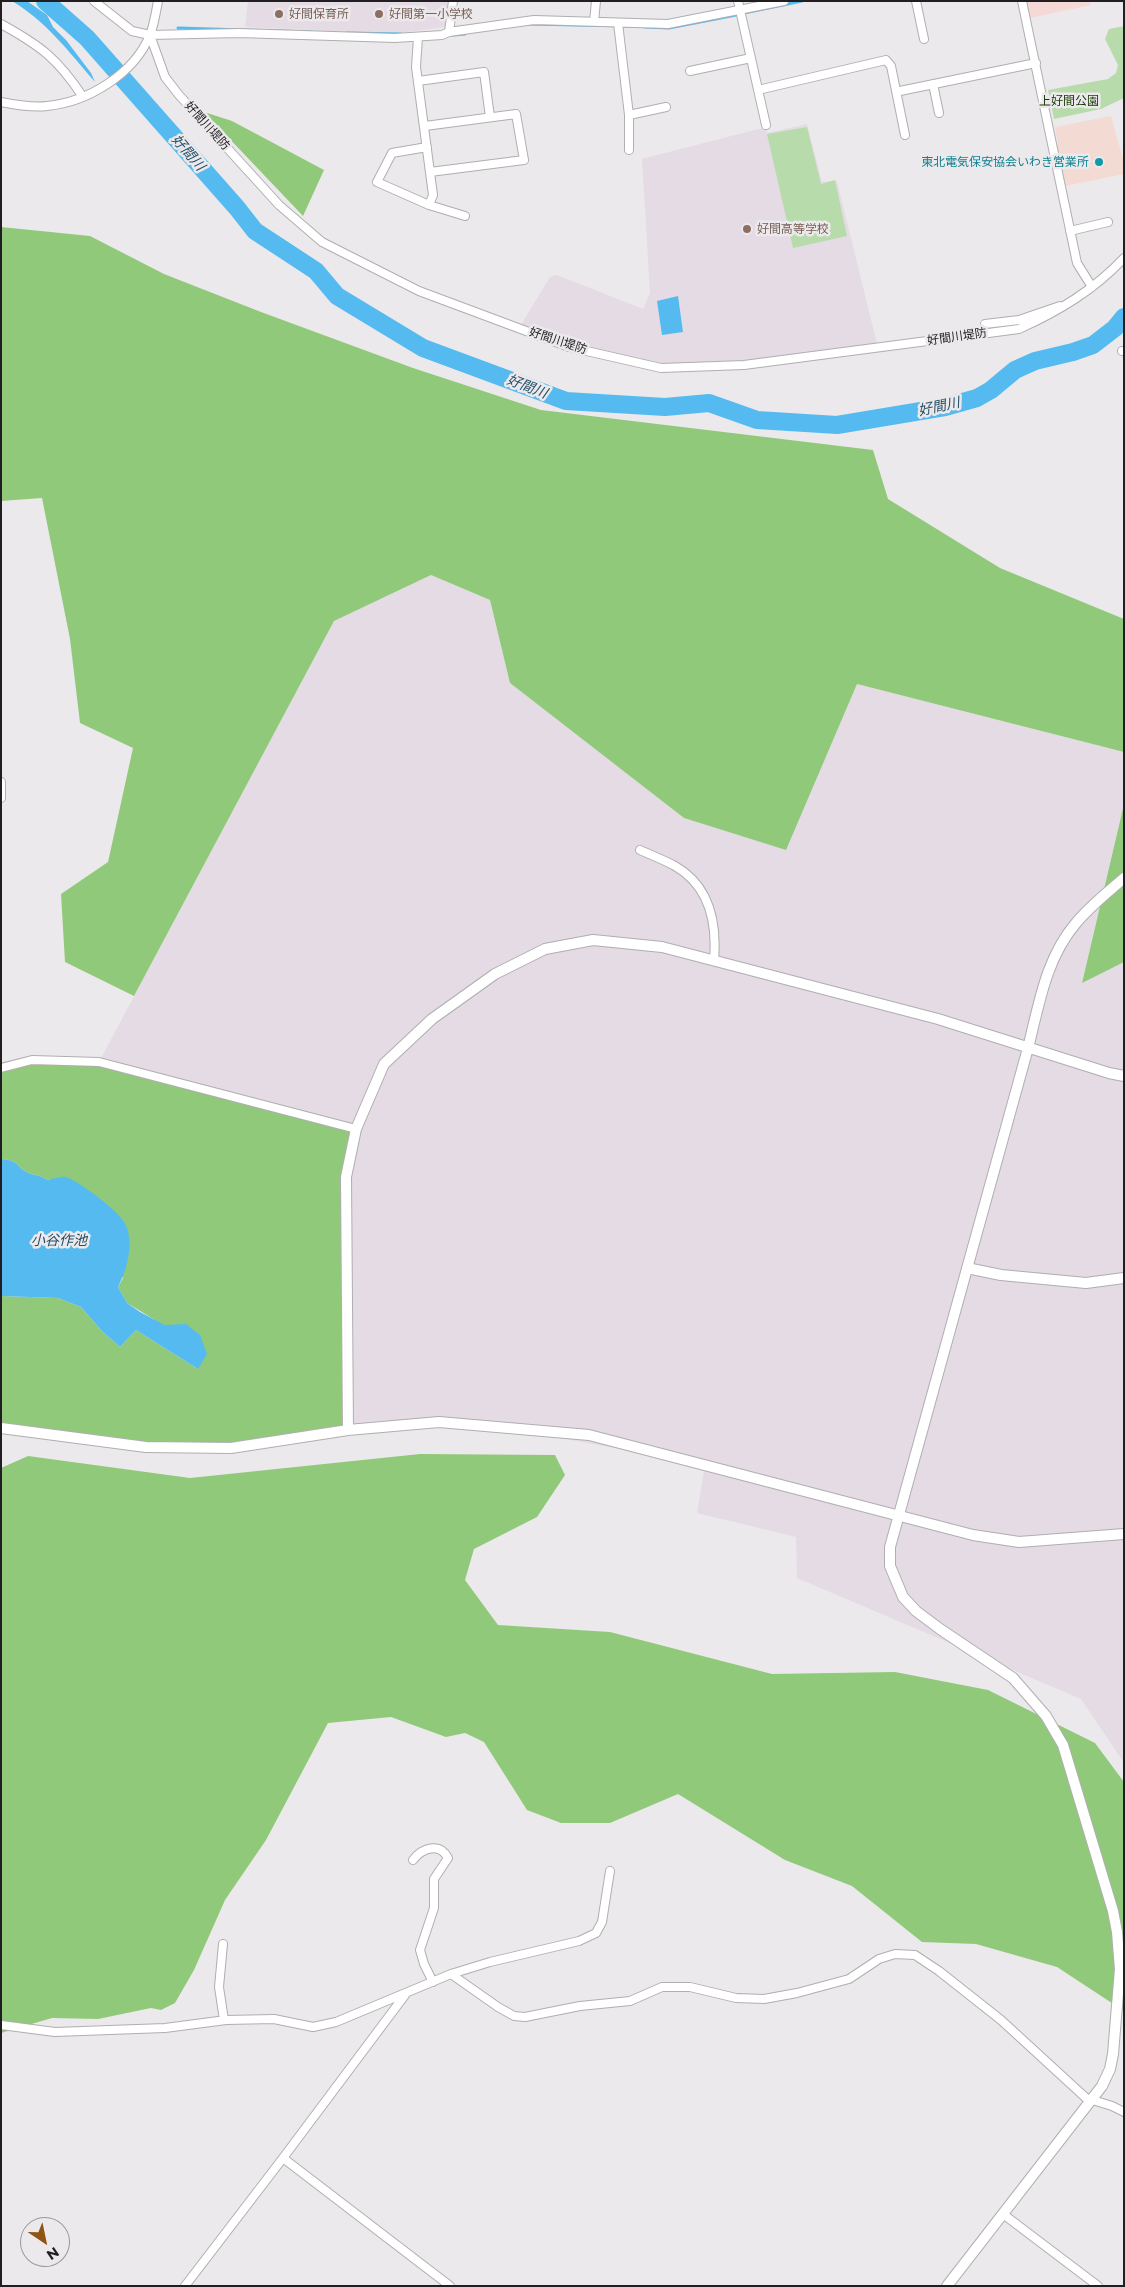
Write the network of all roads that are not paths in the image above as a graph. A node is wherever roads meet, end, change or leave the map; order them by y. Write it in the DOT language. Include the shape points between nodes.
graph roads {
  1 [pos="94,1"];
  2 [pos="158,1"];
  3 [pos="454,1"];
  4 [pos="596,1"];
  5 [pos="738,1"];
  6 [pos="784,1"];
  7 [pos="916,1"];
  8 [pos="1022,1"];
  9 [pos="740,10"];
  10 [pos="594,22"];
  11 [pos="1,24"];
  12 [pos="618,26"];
  13 [pos="449,32"];
  14 [pos="150,36"];
  15 [pos="418,37"];
  16 [pos="924,39"];
  17 [pos="751,58"];
  18 [pos="1036,63"];
  19 [pos="690,71"];
  20 [pos="418,81"];
  21 [pos="933,84"];
  22 [pos="758,90"];
  23 [pos="900,91"];
  24 [pos="85,96"];
  25 [pos="1,102"];
  26 [pos="666,107"];
  27 [pos="939,113"];
  28 [pos="629,116"];
  29 [pos="490,117"];
  30 [pos="766,125"];
  31 [pos="425,126"];
  32 [pos="905,135"];
  33 [pos="427,147"];
  34 [pos="629,150"];
  35 [pos="430,172"];
  36 [pos="429,206"];
  37 [pos="465,216"];
  38 [pos="1108,222"];
  39 [pos="1070,231"];
  40 [pos="1124,258"];
  41 [pos="1092,288"];
  42 [pos="1066,305"];
  43 [pos="985,324"];
  44 [pos="1,782"];
  45 [pos="1,798"];
  46 [pos="640,850"];
  47 [pos="1124,878"];
  48 [pos="714,960"];
  49 [pos="1028,1048"];
  50 [pos="1,1068"];
  51 [pos="1124,1076"];
  52 [pos="356,1129"];
  53 [pos="967,1268"];
  54 [pos="1124,1278"];
  55 [pos="1,1428"];
  56 [pos="348,1430"];
  57 [pos="897,1517"];
  58 [pos="1124,1534"];
  59 [pos="413,1860"];
  60 [pos="610,1871"];
  61 [pos="223,1944"];
  62 [pos="451,1974"];
  63 [pos="433,1982"];
  64 [pos="406,1993"];
  65 [pos="224,2020"];
  66 [pos="1,2025"];
  67 [pos="1092,2101"];
  68 [pos="1124,2112"];
  69 [pos="283,2158"];
  70 [pos="1003,2214"];
  71 [pos="185,2286"];
  72 [pos="450,2286"];
  73 [pos="947,2286"];
  74 [pos="1098,2286"];
  1 -- 14 [label="street" via="132,31"];
  2 -- 14 [label="street"];
  3 -- 13 [label="street"];
  4 -- 10 [label="street"];
  5 -- 9 [label="street"];
  6 -- 9 [label="street"];
  7 -- 16 [label="street"];
  8 -- 18 [label="street"];
  9 -- 12 [label="street" via="668,24"];
  9 -- 17 [label="street"];
  10 -- 12 [label="street"];
  10 -- 13 [label="street" via="522,21"];
  11 -- 24 [label="street" via="32,41 52,57"];
  12 -- 28 [label="street"];
  13 -- 15 [label="street"];
  14 -- 15 [label="street" via="239,33"];
  14 -- 24 [label="street" via="116,78"];
  14 -- 42 [label="street, 好間川堤防" via="166,77 179,96 279,205 322,242 419,290 570,348 660,368 744,364 1019,329"];
  15 -- 20 [label="street"];
  17 -- 19 [label="street"];
  17 -- 22 [label="street"];
  18 -- 21 [label="street"];
  18 -- 39 [label="street"];
  20 -- 29 [label="street" via="484,72"];
  20 -- 31 [label="street"];
  21 -- 23 [label="street"];
  21 -- 27 [label="street"];
  22 -- 30 [label="street"];
  22 -- 32 [label="street" via="886,60 891,66"];
  24 -- 25 [label="street" via="46,107"];
  26 -- 28 [label="street"];
  28 -- 34 [label="street"];
  29 -- 31 [label="street"];
  29 -- 35 [label="street" via="516,114 524,160"];
  31 -- 33 [label="street"];
  33 -- 35 [label="street"];
  33 -- 36 [label="street" via="392,152 377,182"];
  35 -- 36 [label="street" via="433,195"];
  36 -- 37 [label="street"];
  38 -- 39 [label="street"];
  39 -- 41 [label="street" via="1076,263"];
  40 -- 41 [label="street, 好間川堤防"];
  41 -- 42 [label="street, 好間川堤防"];
  42 -- 43 [label="street" via="1019,320"];
  44 -- 45 [label="street"];
  46 -- 48 [label="street" via="676,867 697,886 710,909 716,935"];
  47 -- 49 [label="street" via="1076,923 1056,951 1045,977"];
  48 -- 49 [label="street" via="938,1019"];
  48 -- 52 [label="street" via="662,947 593,940 544,950 495,974 432,1019 384,1064"];
  49 -- 51 [label="street"];
  49 -- 53 [label="street"];
  50 -- 52 [label="street" via="32,1060 99,1062"];
  52 -- 56 [label="street" via="346,1177"];
  53 -- 54 [label="street" via="1086,1283"];
  53 -- 57 [label="street"];
  55 -- 56 [label="street" via="146,1447 231,1448"];
  56 -- 57 [label="street" via="439,1422 589,1435"];
  57 -- 58 [label="street" via="973,1535 1020,1542"];
  57 -- 67 [label="street" via="890,1547 890,1566 903,1597 940,1629 1013,1678 1046,1716 1063,1745 1113,1911 1119,1953 1113,2054 1107,2077"];
  59 -- 63 [label="street" via="419,1853 435,1848 448,1858 434,1879 434,1908 420,1945 422,1959"];
  60 -- 62 [label="street" via="602,1922 596,1933 579,1941"];
  61 -- 65 [label="street" via="219,1987"];
  62 -- 63 [label="street"];
  62 -- 67 [label="street" via="498,2007 514,2016 525,2017 580,2006 630,2001 662,1987 690,1987 736,1998 798,1993 849,1979 879,1959 906,1953 935,1968 1001,2020 1072,2087"];
  63 -- 64 [label="street"];
  64 -- 65 [label="street" via="321,2026 274,2019"];
  64 -- 69 [label="street"];
  65 -- 66 [label="street" via="165,2028 55,2032"];
  67 -- 68 [label="street"];
  67 -- 70 [label="street"];
  69 -- 71 [label="street"];
  69 -- 72 [label="street"];
  70 -- 73 [label="street"];
  70 -- 74 [label="street"];
}
